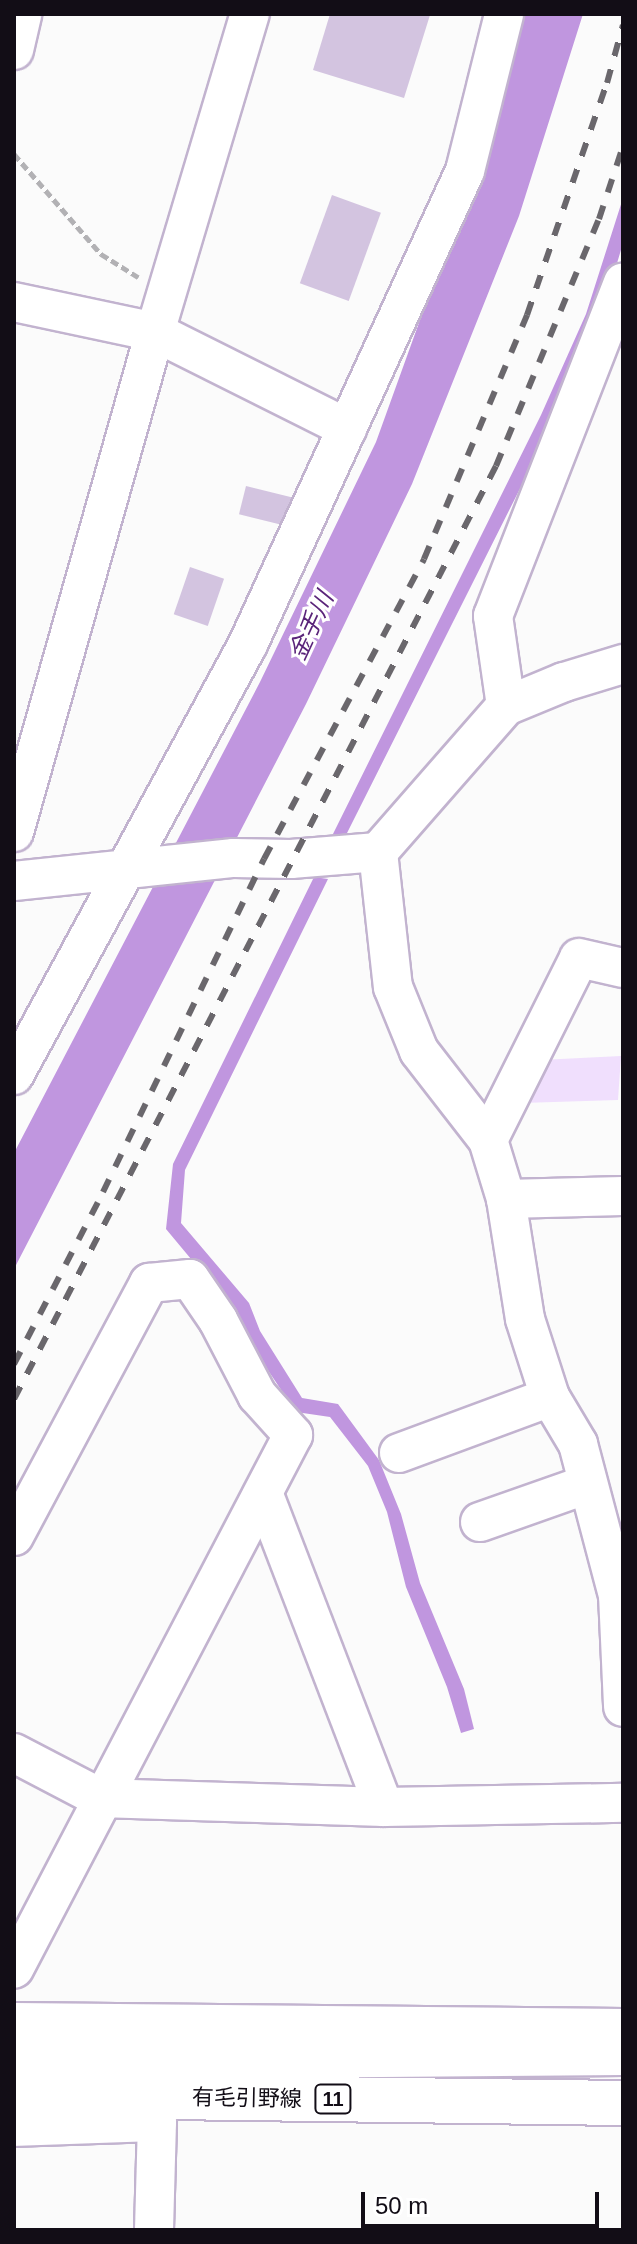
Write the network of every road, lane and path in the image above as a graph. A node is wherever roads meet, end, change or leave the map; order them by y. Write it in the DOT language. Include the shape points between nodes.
graph roads {
  1 [pos="22,14"];
  2 [pos="250,14"];
  3 [pos="504,14"];
  4 [pos="14,50"];
  5 [pos="14,154"];
  6 [pos="623,282"];
  7 [pos="166,295"];
  8 [pos="14,302"];
  9 [pos="155,332"];
  10 [pos="347,428"];
  11 [pos="623,664"];
  12 [pos="506,706"];
  13 [pos="14,832"];
  14 [pos="378,852"];
  15 [pos="125,870"];
  16 [pos="14,881"];
  17 [pos="623,968"];
  18 [pos="14,1075"];
  19 [pos="488,1140"];
  20 [pos="623,1196"];
  21 [pos="506,1199"];
  22 [pos="550,1397"];
  23 [pos="399,1453"];
  24 [pos="588,1484"];
  25 [pos="264,1495"];
  26 [pos="480,1522"];
  27 [pos="14,1536"];
  28 [pos="623,1707"];
  29 [pos="14,1753"];
  30 [pos="100,1798"];
  31 [pos="623,1803"];
  32 [pos="384,1807"];
  33 [pos="14,1969"];
  34 [pos="14,2022"];
  35 [pos="623,2028"];
  36 [pos="623,2053"];
  37 [pos="30,2077"];
  38 [pos="623,2103"];
  39 [pos="158,2110"];
  40 [pos="14,2127"];
  41 [pos="154,2230"];
  1 -- 4 [label="street"];
  2 -- 7 [label="street"];
  3 -- 10 [label="street" via="465,171"];
  5 -- 7 [label="path" via="101,254"];
  6 -- 12 [label="street" via="493,616"];
  7 -- 9 [label="street"];
  8 -- 9 [label="street"];
  9 -- 10 [label="street"];
  9 -- 13 [label="street"];
  10 -- 15 [label="street" via="248,644"];
  11 -- 12 [label="street"];
  12 -- 14 [label="street"];
  14 -- 15 [label="street" via="234,858"];
  14 -- 19 [label="street" via="393,987 419,1051"];
  15 -- 16 [label="street"];
  15 -- 18 [label="street"];
  17 -- 19 [label="street" via="579,958"];
  19 -- 21 [label="street"];
  20 -- 21 [label="street"];
  21 -- 22 [label="street" via="525,1319"];
  22 -- 23 [label="street"];
  22 -- 24 [label="street" via="578,1444"];
  24 -- 26 [label="street"];
  24 -- 28 [label="street" via="618,1595"];
  25 -- 27 [label="street" via="293,1435 257,1395 190,1279 149,1283"];
  25 -- 30 [label="street"];
  25 -- 32 [label="street"];
  29 -- 30 [label="street"];
  30 -- 32 [label="street"];
  30 -- 33 [label="street"];
  31 -- 32 [label="street"];
  34 -- 35 [label="street"];
  36 -- 37 [label="main road, 有毛引野線 / 11"];
  37 -- 39 [label="main road, 有毛引野線 / 11"];
  38 -- 39 [label="main road, 有毛引野線 / 11"];
  39 -- 40 [label="street"];
  39 -- 41 [label="street"];
}
